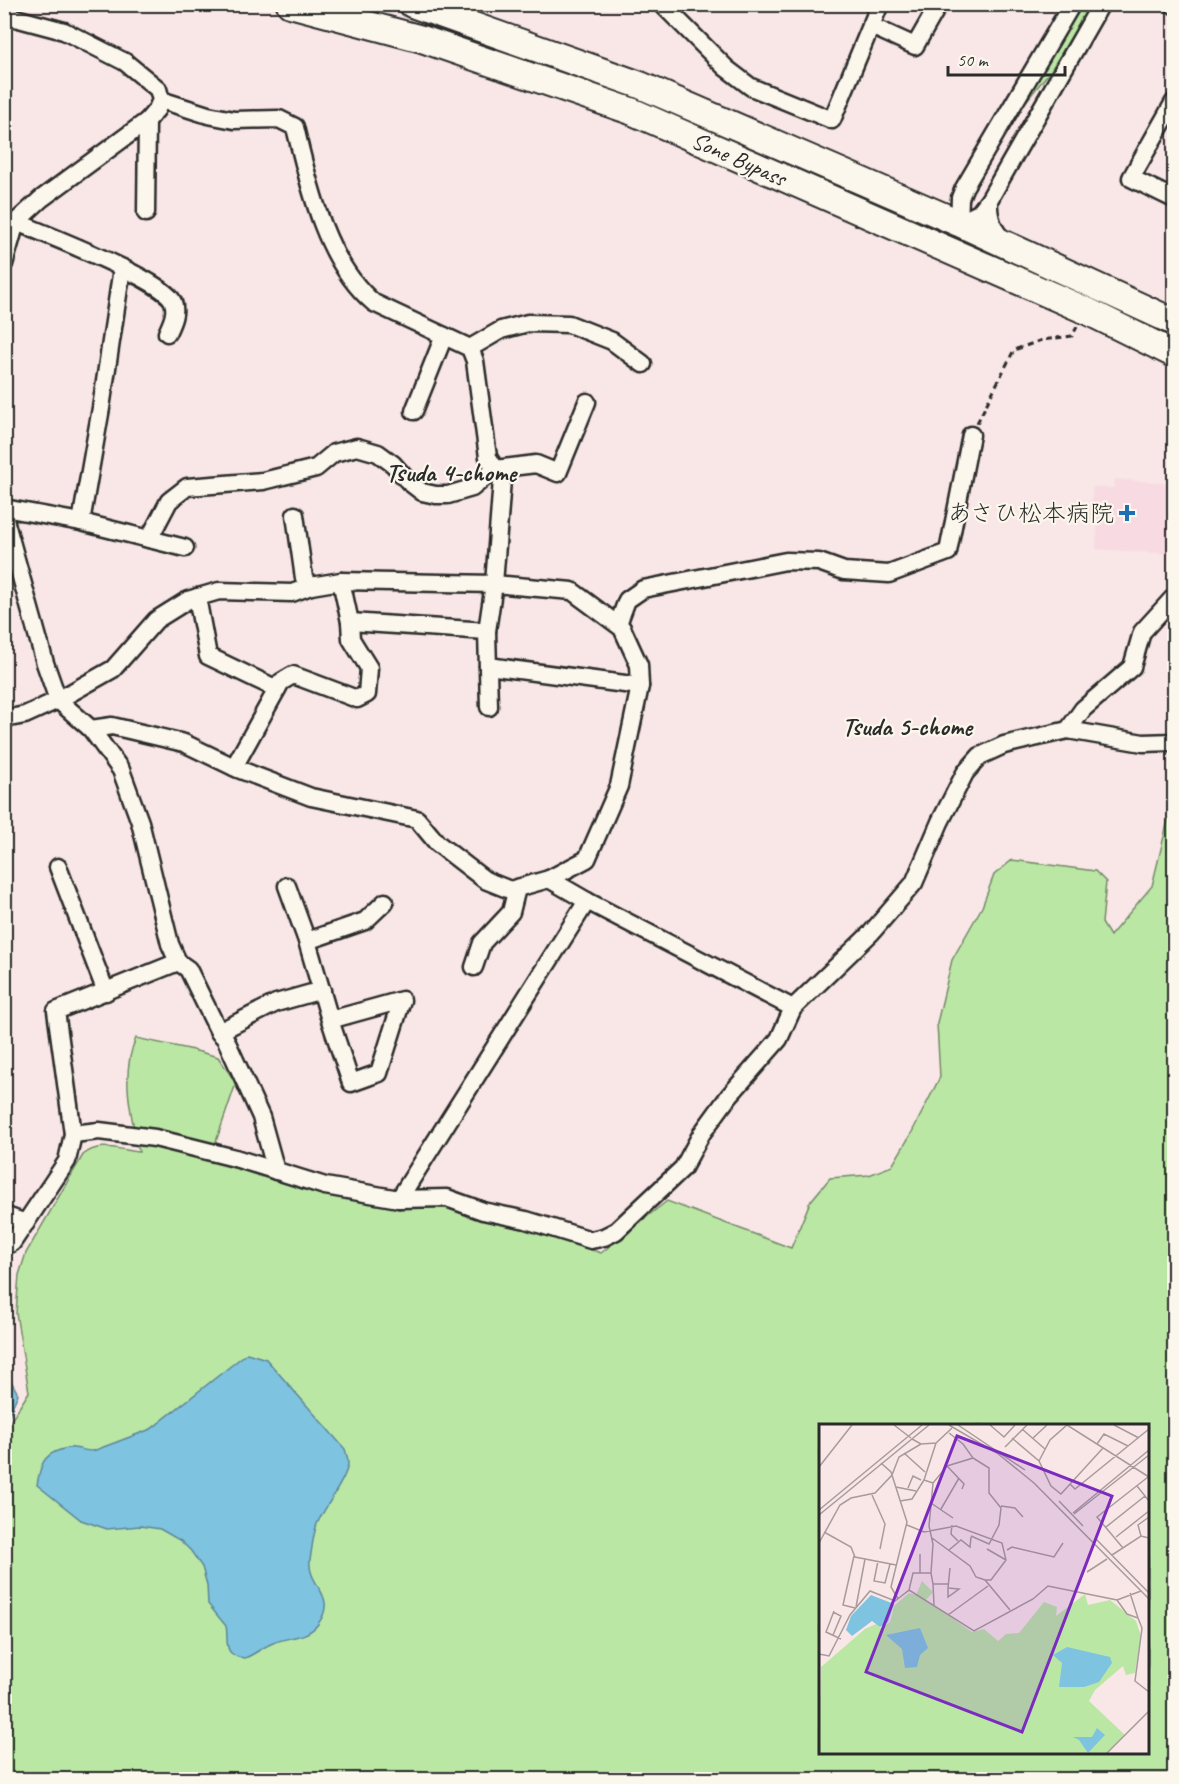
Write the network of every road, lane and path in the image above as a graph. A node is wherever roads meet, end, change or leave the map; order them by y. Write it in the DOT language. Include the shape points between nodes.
graph roads {
  1 [pos="290,4"];
  2 [pos="412,4"];
  3 [pos="662,4"];
  4 [pos="880,4"];
  5 [pos="939,4"];
  6 [pos="1072,4"];
  7 [pos="1101,4"];
  8 [pos="4,15"];
  9 [pos="872,26"];
  10 [pos="161,100"];
  11 [pos="1174,102"];
  12 [pos="147,121"];
  13 [pos="964,188"];
  14 [pos="1174,199"];
  15 [pos="989,200"];
  16 [pos="911,202"];
  17 [pos="146,213"];
  18 [pos="16,222"];
  19 [pos="959,223"];
  20 [pos="899,229"];
  21 [pos="1008,245"];
  22 [pos="4,264"];
  23 [pos="122,268"];
  24 [pos="996,273"];
  25 [pos="1087,311"];
  26 [pos="1174,322"];
  27 [pos="167,333"];
  28 [pos="444,336"];
  29 [pos="470,348"];
  30 [pos="1174,354"];
  31 [pos="643,364"];
  32 [pos="586,402"];
  33 [pos="414,411"];
  34 [pos="971,435"];
  35 [pos="495,469"];
  36 [pos="4,508"];
  37 [pos="295,515"];
  38 [pos="4,516"];
  39 [pos="81,522"];
  40 [pos="149,539"];
  41 [pos="185,548"];
  42 [pos="340,581"];
  43 [pos="494,584"];
  44 [pos="311,586"];
  45 [pos="197,597"];
  46 [pos="1174,597"];
  47 [pos="350,622"];
  48 [pos="618,624"];
  49 [pos="487,631"];
  50 [pos="488,666"];
  51 [pos="640,686"];
  52 [pos="277,689"];
  53 [pos="58,700"];
  54 [pos="489,707"];
  55 [pos="4,719"];
  56 [pos="91,729"];
  57 [pos="1068,730"];
  58 [pos="1174,742"];
  59 [pos="234,767"];
  60 [pos="58,867"];
  61 [pos="549,879"];
  62 [pos="287,886"];
  63 [pos="517,888"];
  64 [pos="587,901"];
  65 [pos="385,902"];
  66 [pos="307,941"];
  67 [pos="178,962"];
  68 [pos="474,967"];
  69 [pos="322,990"];
  70 [pos="106,992"];
  71 [pos="793,1008"];
  72 [pos="330,1020"];
  73 [pos="219,1032"];
  74 [pos="73,1134"];
  75 [pos="276,1171"];
  76 [pos="399,1199"];
  77 [pos="4,1215"];
  78 [pos="26,1222"];
  79 [pos="4,1246"];
  1 -- 20 [label="highway, Sone Bypass" via="422,39 630,111"];
  2 -- 16 [label="highway, Sone Bypass" via="640,85"];
  3 -- 9 [label="street" via="726,68 751,87 832,120"];
  4 -- 9 [label="street"];
  5 -- 9 [label="street" via="915,46"];
  6 -- 13 [label="street"];
  7 -- 15 [label="street"];
  8 -- 10 [label="street" via="64,31 125,62 158,88"];
  10 -- 12 [label="street"];
  10 -- 28 [label="street" via="208,115 234,120 279,119 295,127 312,196 338,257 361,293"];
  11 -- 14 [label="street" via="1131,178"];
  12 -- 17 [label="street"];
  12 -- 18 [label="street"];
  13 -- 16 [label="street" via="940,204"];
  13 -- 19 [label="street"];
  15 -- 19 [label="street" via="979,213"];
  15 -- 21 [label="street" via="991,221"];
  16 -- 19 [label="highway, Sone Bypass"];
  18 -- 22 [label="street"];
  18 -- 23 [label="street"];
  19 -- 20 [label="highway" via="927,234"];
  19 -- 21 [label="highway, Sone Bypass"];
  19 -- 24 [label="highway" via="969,246"];
  20 -- 24 [label="highway, Sone Bypass"];
  21 -- 26 [label="highway, Sone Bypass"];
  23 -- 27 [label="street" via="169,295 175,312"];
  23 -- 39 [label="street"];
  24 -- 25 [label="highway, Sone Bypass"];
  25 -- 30 [label="highway, Sone Bypass"];
  25 -- 34 [label="path" via="1072,336 1042,340 1014,350"];
  28 -- 29 [label="street"];
  28 -- 33 [label="street"];
  29 -- 31 [label="street" via="501,330 528,323 569,324 612,341"];
  29 -- 35 [label="street" via="488,457"];
  32 -- 35 [label="street" via="558,473 536,464"];
  34 -- 48 [label="street" via="948,552 889,574 844,571 819,562 786,561 643,589 627,600"];
  35 -- 40 [label="street" via="472,488 436,495 422,492 378,453 357,447 334,453 316,468 263,481 187,487 169,501"];
  35 -- 43 [label="street" via="502,480"];
  36 -- 39 [label="street"];
  37 -- 44 [label="street" via="304,578"];
  38 -- 53 [label="street"];
  39 -- 40 [label="street"];
  40 -- 41 [label="street"];
  42 -- 43 [label="street"];
  42 -- 44 [label="street"];
  42 -- 47 [label="street"];
  43 -- 48 [label="street" via="572,591"];
  43 -- 49 [label="street"];
  44 -- 45 [label="street" via="292,593 219,591"];
  45 -- 52 [label="street" via="208,656"];
  45 -- 53 [label="street" via="156,620 113,669"];
  46 -- 57 [label="street" via="1142,632 1132,667 1083,709"];
  47 -- 49 [label="street"];
  47 -- 52 [label="street" via="351,639 369,668 367,694 357,699 293,675"];
  48 -- 51 [label="street" via="639,665"];
  49 -- 50 [label="street"];
  50 -- 51 [label="street"];
  50 -- 54 [label="street"];
  51 -- 61 [label="street" via="619,786 587,859"];
  52 -- 59 [label="street"];
  53 -- 55 [label="street" via="25,715"];
  53 -- 56 [label="street"];
  56 -- 59 [label="street" via="112,726 184,743"];
  56 -- 67 [label="street" via="121,770 140,822 170,944"];
  57 -- 58 [label="street" via="1143,743"];
  57 -- 71 [label="street" via="1004,745 980,756 965,773 914,883 871,933"];
  59 -- 63 [label="street" via="311,797 417,819 437,843 485,880 510,890"];
  60 -- 70 [label="street"];
  61 -- 63 [label="street"];
  61 -- 64 [label="street"];
  62 -- 66 [label="street"];
  63 -- 68 [label="street" via="511,912 482,943"];
  64 -- 71 [label="street"];
  64 -- 76 [label="street"];
  65 -- 66 [label="street" via="364,921"];
  66 -- 69 [label="street"];
  67 -- 70 [label="street"];
  67 -- 73 [label="street" via="188,969"];
  69 -- 72 [label="street"];
  69 -- 73 [label="street" via="276,1003"];
  70 -- 74 [label="street" via="56,1011"];
  71 -- 76 [label="street" via="779,1039 729,1096 683,1168 616,1231 604,1237 591,1240 447,1198"];
  72 -- 72 [label="street" via="382,1005 402,1000 379,1074 351,1083"];
  73 -- 75 [label="street" via="261,1117"];
  74 -- 75 [label="street" via="99,1131 155,1138"];
  74 -- 78 [label="street" via="67,1161"];
  75 -- 76 [label="street" via="325,1186"];
  77 -- 78 [label="street"];
  78 -- 79 [label="street" via="12,1243"];
}
